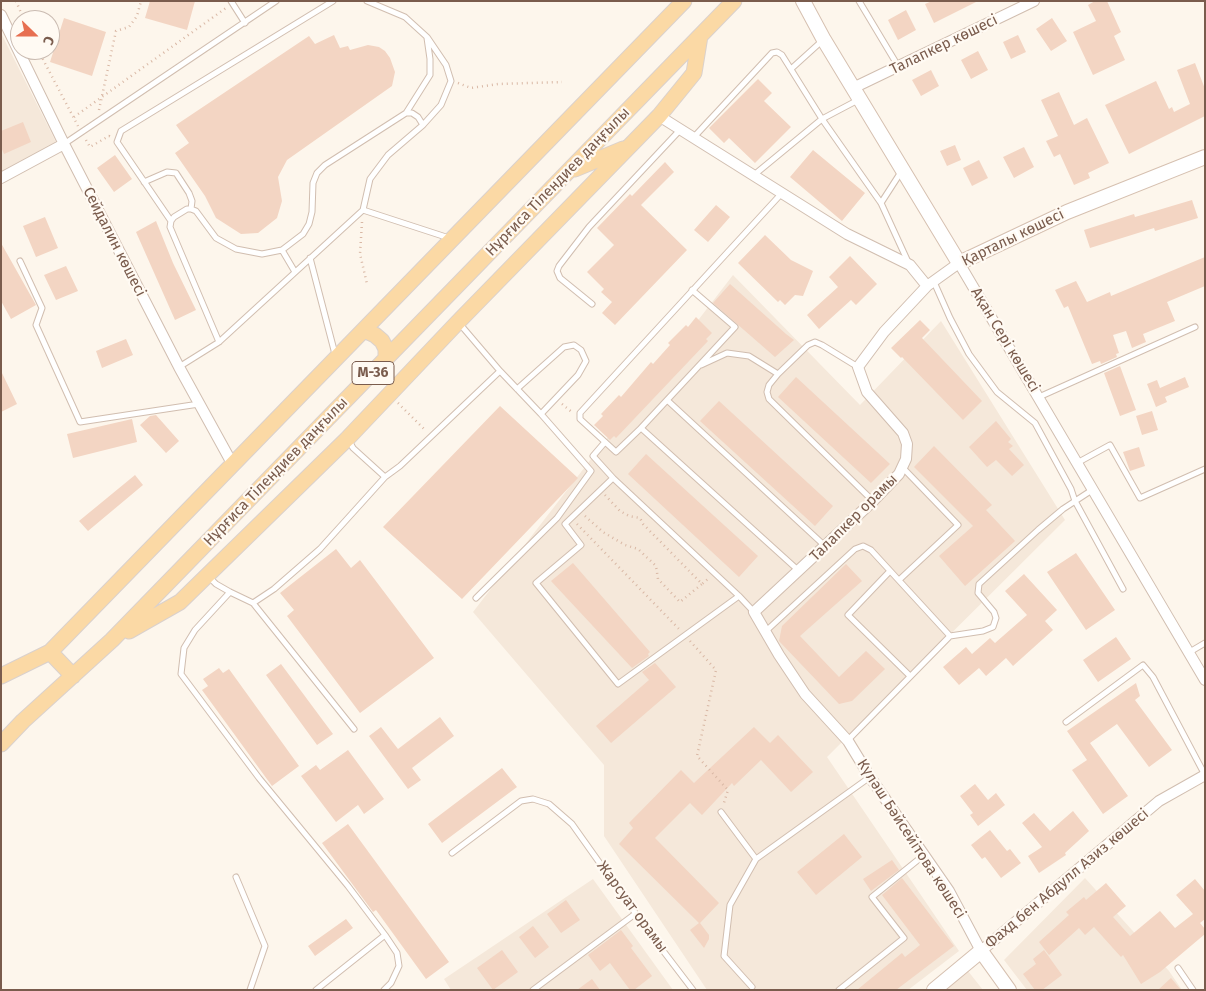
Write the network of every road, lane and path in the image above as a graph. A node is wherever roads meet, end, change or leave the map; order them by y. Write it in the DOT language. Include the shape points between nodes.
graph roads {
  1 [pos="141,1"];
  2 [pos="276,1"];
  3 [pos="333,1"];
  4 [pos="367,1"];
  5 [pos="734,1"];
  6 [pos="803,1"];
  7 [pos="860,1"];
  8 [pos="1034,1"];
  9 [pos="232,2"];
  10 [pos="681,3"];
  11 [pos="1,15"];
  12 [pos="245,22"];
  13 [pos="427,36"];
  14 [pos="700,36"];
  15 [pos="824,40"];
  16 [pos="43,60"];
  17 [pos="898,67"];
  18 [pos="791,69"];
  19 [pos="452,81"];
  20 [pos="562,82"];
  21 [pos="857,94"];
  22 [pos="102,97"];
  23 [pos="406,113"];
  24 [pos="659,116"];
  25 [pos="74,118"];
  26 [pos="822,119"];
  27 [pos="97,122"];
  28 [pos="423,125"];
  29 [pos="680,129"];
  30 [pos="81,132"];
  31 [pos="694,137"];
  32 [pos="117,142"];
  33 [pos="64,144"];
  34 [pos="630,146"];
  35 [pos="1205,157"];
  36 [pos="903,170"];
  37 [pos="569,171"];
  38 [pos="754,175"];
  39 [pos="1,178"];
  40 [pos="144,182"];
  41 [pos="783,193"];
  42 [pos="881,203"];
  43 [pos="192,209"];
  44 [pos="363,210"];
  45 [pos="171,221"];
  46 [pos="452,239"];
  47 [pos="282,250"];
  48 [pos="310,258"];
  49 [pos="20,261"];
  50 [pos="959,263"];
  51 [pos="910,265"];
  52 [pos="295,272"];
  53 [pos="367,284"];
  54 [pos="931,284"];
  55 [pos="692,290"];
  56 [pos="592,304"];
  57 [pos="458,322"];
  58 [pos="1195,327"];
  59 [pos="364,330"];
  60 [pos="219,342"];
  61 [pos="336,358"];
  62 [pos="386,359"];
  63 [pos="699,366"];
  64 [pos="179,367"];
  65 [pos="858,367"];
  66 [pos="500,371"];
  67 [pos="778,374"];
  68 [pos="517,389"];
  69 [pos="1039,397"];
  70 [pos="557,399"];
  71 [pos="667,400"];
  72 [pos="397,402"];
  73 [pos="199,404"];
  74 [pos="541,414"];
  75 [pos="580,418"];
  76 [pos="641,428"];
  77 [pos="431,436"];
  78 [pos="347,439"];
  79 [pos="605,442"];
  80 [pos="1077,463"];
  81 [pos="233,465"];
  82 [pos="902,467"];
  83 [pos="1205,469"];
  84 [pos="386,477"];
  85 [pos="613,478"];
  86 [pos="1092,490"];
  87 [pos="600,491"];
  88 [pos="873,501"];
  89 [pos="1075,502"];
  90 [pos="579,511"];
  91 [pos="572,518"];
  92 [pos="825,546"];
  93 [pos="800,571"];
  94 [pos="890,571"];
  95 [pos="207,575"];
  96 [pos="709,578"];
  97 [pos="899,580"];
  98 [pos="702,584"];
  99 [pos="1123,589"];
  100 [pos="230,592"];
  101 [pos="739,596"];
  102 [pos="476,598"];
  103 [pos="253,603"];
  104 [pos="754,612"];
  105 [pos="765,632"];
  106 [pos="685,636"];
  107 [pos="950,636"];
  108 [pos="112,640"];
  109 [pos="1205,643"];
  110 [pos="50,652"];
  111 [pos="1188,653"];
  112 [pos="1,676"];
  113 [pos="73,676"];
  114 [pos="910,676"];
  115 [pos="1205,680"];
  116 [pos="1066,722"];
  117 [pos="354,729"];
  118 [pos="848,741"];
  119 [pos="1,744"];
  120 [pos="1205,775"];
  121 [pos="870,777"];
  122 [pos="721,812"];
  123 [pos="452,853"];
  124 [pos="924,855"];
  125 [pos="756,859"];
  126 [pos="236,876"];
  127 [pos="636,914"];
  128 [pos="385,935"];
  129 [pos="981,951"];
  130 [pos="1178,968"];
  131 [pos="752,989"];
  132 [pos="250,990"];
  133 [pos="316,990"];
  134 [pos="384,990"];
  135 [pos="533,990"];
  136 [pos="693,990"];
  137 [pos="839,990"];
  138 [pos="934,990"];
  139 [pos="1009,990"];
  140 [pos="1193,990"];
  1 -- 22 [label="path" via="137,16 129,27 116,31"];
  2 -- 12 [label="lane"];
  3 -- 32 [label="lane" via="121,131"];
  4 -- 13 [label="lane" via="405,17"];
  5 -- 14 [label="main road, Нұрғиса Тілендиев даңғылы / M-36"];
  6 -- 15 [label="street, Ақан Сері көшесі"];
  7 -- 17 [label="lane"];
  8 -- 17 [label="street, Талапкер көшесі"];
  9 -- 12 [label="lane"];
  9 -- 22 [label="path"];
  10 -- 46 [label="main road, M-36"];
  11 -- 33 [label="street, Сейдалин көшесі"];
  12 -- 27 [label="lane"];
  13 -- 19 [label="lane" via="446,65"];
  13 -- 23 [label="lane" via="430,75"];
  14 -- 24 [label="main road" via="694,73"];
  14 -- 37 [label="main road, Нұрғиса Тілендиев даңғылы / M-36"];
  15 -- 18 [label="lane"];
  15 -- 21 [label="street, Ақан Сері көшесі"];
  16 -- 25 [label="path"];
  17 -- 21 [label="street, Талапкер көшесі"];
  18 -- 26 [label="lane"];
  18 -- 31 [label="lane" via="782,55 772,53"];
  19 -- 20 [label="path" via="471,88"];
  19 -- 28 [label="lane" via="442,105"];
  21 -- 26 [label="lane"];
  21 -- 36 [label="street, Ақан Сері көшесі"];
  22 -- 25 [label="path"];
  22 -- 27 [label="path"];
  23 -- 28 [label="lane" via="418,117"];
  23 -- 47 [label="lane" via="317,173 309,224 303,234"];
  24 -- 29 [label="street"];
  24 -- 34 [label="main road"];
  25 -- 30 [label="path"];
  26 -- 38 [label="lane"];
  26 -- 42 [label="lane"];
  27 -- 30 [label="lane"];
  28 -- 44 [label="lane" via="388,155 370,179"];
  29 -- 31 [label="street"];
  29 -- 56 [label="lane" via="589,227 559,266 560,278"];
  30 -- 32 [label="path" via="90,147 109,136"];
  30 -- 33 [label="lane"];
  31 -- 38 [label="street"];
  32 -- 40 [label="lane"];
  33 -- 39 [label="street"];
  33 -- 64 [label="street, Сейдалин көшесі"];
  34 -- 37 [label="main road"];
  34 -- 57 [label="main road"];
  35 -- 50 [label="street, Қарталы көшесі" via="1067,212"];
  36 -- 42 [label="lane"];
  36 -- 50 [label="street, Ақан Сері көшесі"];
  37 -- 62 [label="main road, Нұрғиса Тілендиев даңғылы / M-36"];
  38 -- 41 [label="street"];
  40 -- 43 [label="lane" via="167,172 176,173 192,201"];
  40 -- 45 [label="lane"];
  41 -- 51 [label="street" via="847,234"];
  41 -- 55 [label="lane"];
  42 -- 51 [label="lane"];
  43 -- 45 [label="lane"];
  43 -- 47 [label="lane" via="216,238 236,249 262,254"];
  44 -- 46 [label="lane"];
  44 -- 48 [label="lane"];
  44 -- 53 [label="path" via="360,254"];
  45 -- 60 [label="lane" via="170,227"];
  46 -- 59 [label="main road, M-36"];
  47 -- 52 [label="lane"];
  48 -- 52 [label="lane"];
  48 -- 61 [label="lane"];
  49 -- 73 [label="lane" via="42,308 36,325 80,422"];
  50 -- 54 [label="street, Қарталы көшесі"];
  50 -- 69 [label="street, Ақан Сері көшесі"];
  51 -- 54 [label="street"];
  52 -- 60 [label="lane"];
  54 -- 65 [label="street" via="884,332"];
  54 -- 89 [label="lane" via="969,354 997,392 1035,424 1071,488"];
  55 -- 63 [label="lane" via="735,328"];
  55 -- 75 [label="lane" via="580,414"];
  57 -- 66 [label="lane"];
  57 -- 78 [label="main road"];
  58 -- 69 [label="lane"];
  59 -- 61 [label="main road, M-36"];
  59 -- 62 [label="main road" via="382,341"];
  60 -- 64 [label="lane"];
  61 -- 81 [label="main road, M-36"];
  62 -- 108 [label="main road, Нұрғиса Тілендиев даңғылы / M-36"];
  63 -- 67 [label="lane" via="727,353 749,356"];
  63 -- 71 [label="lane"];
  64 -- 73 [label="street, Сейдалин көшесі"];
  65 -- 67 [label="lane" via="815,342"];
  65 -- 82 [label="street, Талапкер орамы" via="867,392 903,433 907,444"];
  66 -- 68 [label="lane"];
  66 -- 77 [label="lane"];
  67 -- 88 [label="lane" via="769,385 769,399"];
  68 -- 70 [label="lane" via="564,347 574,345 582,350 586,361"];
  68 -- 74 [label="lane"];
  69 -- 80 [label="street, Ақан Сері көшесі"];
  70 -- 74 [label="lane"];
  70 -- 75 [label="path"];
  71 -- 76 [label="lane"];
  71 -- 92 [label="lane"];
  72 -- 77 [label="path"];
  73 -- 81 [label="street, Сейдалин көшесі"];
  74 -- 102 [label="lane" via="591,471 557,518"];
  75 -- 79 [label="lane"];
  76 -- 79 [label="lane" via="616,452"];
  76 -- 93 [label="lane"];
  77 -- 84 [label="lane"];
  78 -- 84 [label="lane"];
  78 -- 95 [label="main road"];
  79 -- 85 [label="lane" via="593,456"];
  80 -- 83 [label="lane" via="1110,445 1140,498"];
  80 -- 86 [label="street, Ақан Сері көшесі"];
  81 -- 110 [label="main road, M-36"];
  82 -- 88 [label="street, Талапкер орамы"];
  82 -- 97 [label="lane" via="958,524"];
  84 -- 103 [label="lane" via="320,550"];
  85 -- 87 [label="lane"];
  85 -- 101 [label="lane"];
  86 -- 89 [label="lane"];
  86 -- 111 [label="street, Ақан Сері көшесі"];
  87 -- 90 [label="lane"];
  87 -- 98 [label="path" via="620,510 640,518"];
  88 -- 92 [label="street, Талапкер орамы"];
  89 -- 99 [label="lane"];
  89 -- 107 [label="lane" via="1038,530 980,584 978,593 996,618 993,627"];
  90 -- 91 [label="lane"];
  90 -- 98 [label="path" via="603,532 638,549 656,566 658,579 680,602"];
  91 -- 106 [label="path"];
  91 -- 106 [label="lane" via="565,524 581,544 536,583 618,684"];
  92 -- 93 [label="street, Талапкер орамы"];
  93 -- 104 [label="street, Талапкер орамы"];
  94 -- 97 [label="lane"];
  94 -- 105 [label="lane" via="871,550 863,546 855,549"];
  94 -- 114 [label="lane" via="848,615"];
  95 -- 100 [label="lane"];
  95 -- 108 [label="main road" via="180,602"];
  96 -- 98 [label="path"];
  97 -- 107 [label="lane"];
  100 -- 103 [label="lane"];
  100 -- 128 [label="lane" via="195,630 184,648 181,674 259,778"];
  101 -- 104 [label="lane"];
  101 -- 106 [label="lane"];
  103 -- 117 [label="lane"];
  104 -- 105 [label="street"];
  105 -- 118 [label="street, Күләш Бәйсейітова көшесі" via="806,694"];
  106 -- 122 [label="path" via="716,670 697,756 728,790"];
  107 -- 114 [label="lane"];
  108 -- 113 [label="main road, Нұрғиса Тілендиев даңғылы / M-36"];
  109 -- 111 [label="lane"];
  110 -- 112 [label="main road, M-36"];
  110 -- 113 [label="main road"];
  111 -- 115 [label="street, Ақан Сері көшесі"];
  113 -- 119 [label="main road, Нұрғиса Тілендиев даңғылы / M-36"];
  114 -- 118 [label="lane"];
  116 -- 120 [label="lane" via="1143,665 1153,677"];
  118 -- 121 [label="street, Күләш Бәйсейітова көшесі"];
  120 -- 129 [label="street, Фахд бен Абдулл Азиз көшесі" via="1159,801"];
  121 -- 124 [label="street, Күләш Бәйсейітова көшесі"];
  121 -- 125 [label="lane"];
  122 -- 125 [label="lane"];
  123 -- 127 [label="lane, Жарсуат орамы" via="521,801 533,799 549,804 572,824"];
  124 -- 129 [label="street, Күләш Бәйсейітова көшесі" via="949,891"];
  124 -- 137 [label="lane" via="872,897 904,938"];
  125 -- 131 [label="lane" via="730,905 724,956"];
  126 -- 132 [label="lane" via="265,946"];
  127 -- 135 [label="lane"];
  127 -- 136 [label="lane, Жарсуат орамы"];
  128 -- 133 [label="lane"];
  128 -- 134 [label="lane" via="397,953 399,966"];
  129 -- 138 [label="street, Фахд бен Абдулл Азиз көшесі"];
  129 -- 139 [label="street, Күләш Бәйсейітова көшесі"];
  130 -- 140 [label="lane"];
}
